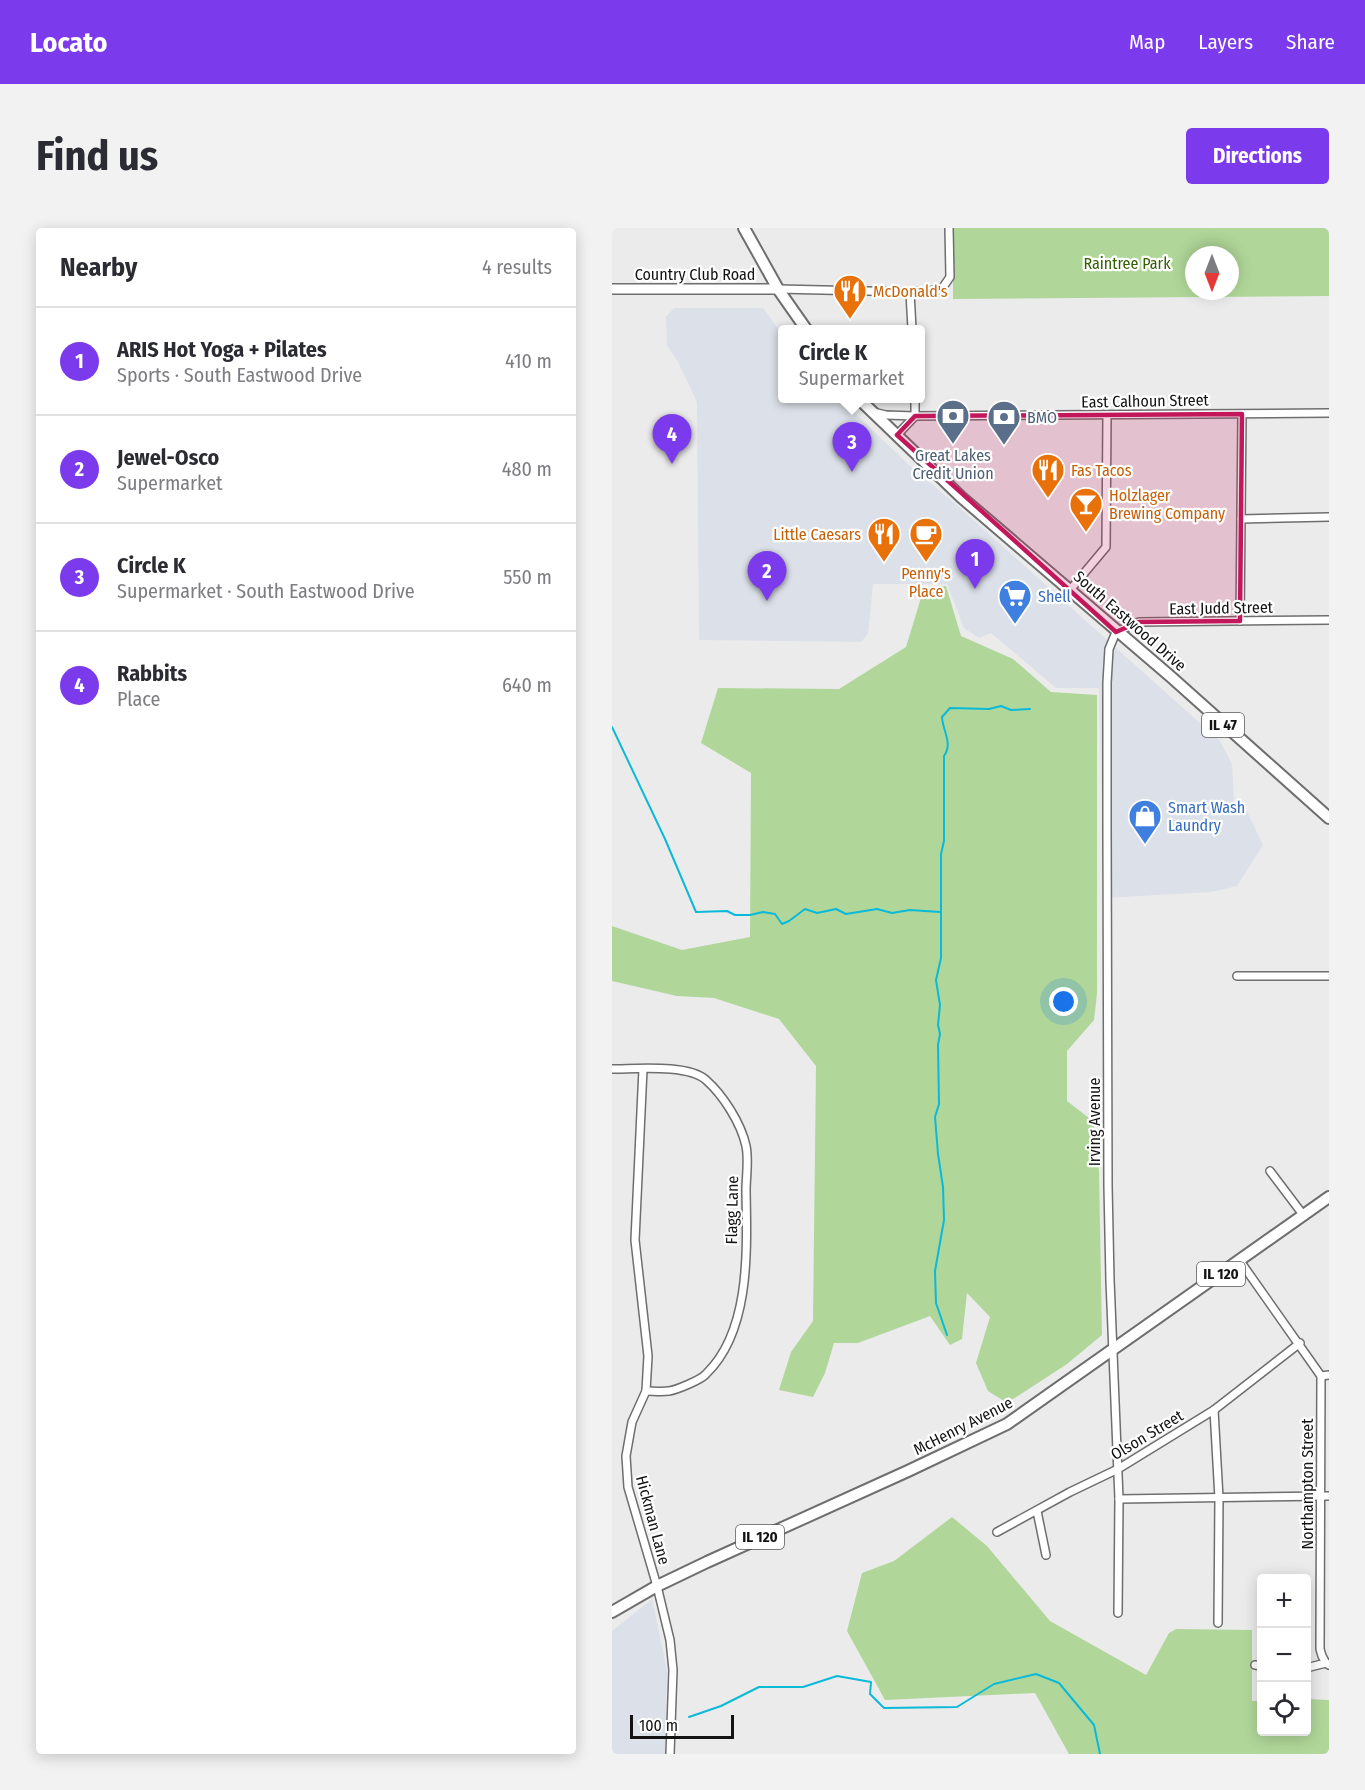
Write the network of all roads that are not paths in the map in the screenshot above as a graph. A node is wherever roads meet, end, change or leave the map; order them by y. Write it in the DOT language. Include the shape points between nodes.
graph roads {
  1 [pos="744,228"];
  2 [pos="949,228"];
  3 [pos="612,289"];
  4 [pos="778,289"];
  5 [pos="910,292"];
  6 [pos="803,325"];
  7 [pos="912,325"];
  8 [pos="862,403"];
  9 [pos="915,403"];
  10 [pos="871,411"];
  11 [pos="1329,413"];
  12 [pos="1242,414"];
  13 [pos="1107,415"];
  14 [pos="915,416"];
  15 [pos="897,435"];
  16 [pos="1329,517"];
  17 [pos="1241,519"];
  18 [pos="1070,590"];
  19 [pos="1329,620"];
  20 [pos="1240,621"];
  21 [pos="1116,632"];
  22 [pos="1329,818"];
  23 [pos="1237,976"];
  24 [pos="1329,976"];
  25 [pos="612,1069"];
  26 [pos="643,1069"];
  27 [pos="1270,1170"];
  28 [pos="1329,1197"];
  29 [pos="1304,1216"];
  30 [pos="1240,1261"];
  31 [pos="1300,1343"];
  32 [pos="1112,1351"];
  33 [pos="1325,1376"];
  34 [pos="646,1391"];
  35 [pos="1214,1410"];
  36 [pos="1118,1469"];
  37 [pos="1329,1496"];
  38 [pos="1320,1497"];
  39 [pos="1219,1498"];
  40 [pos="1119,1499"];
  41 [pos="1036,1511"];
  42 [pos="998,1532"];
  43 [pos="1046,1555"];
  44 [pos="657,1586"];
  45 [pos="612,1612"];
  46 [pos="1118,1613"];
  47 [pos="1218,1623"];
  48 [pos="1328,1664"];
  49 [pos="1311,1667"];
  50 [pos="670,1754"];
  1 -- 4 [label="main road"];
  2 -- 5 [label="street" via="950,278 941,290"];
  3 -- 4 [label="street, Country Club Road"];
  4 -- 5 [label="street"];
  4 -- 6 [label="main road"];
  5 -- 7 [label="street"];
  8 -- 10 [label="main road, South Eastwood Drive / IL 47"];
  9 -- 14 [label="street"];
  10 -- 14 [label="street, East Calhoun Street"];
  10 -- 15 [label="main road, South Eastwood Drive / IL 47"];
  11 -- 12 [label="street, East Calhoun Street"];
  12 -- 13 [label="street, East Calhoun Street"];
  12 -- 17 [label="street"];
  13 -- 14 [label="street, East Calhoun Street"];
  13 -- 18 [label="street" via="1106,547"];
  14 -- 15 [label="street"];
  15 -- 18 [label="main road, South Eastwood Drive / IL 47" via="961,497"];
  16 -- 17 [label="street"];
  17 -- 20 [label="street"];
  18 -- 21 [label="main road, South Eastwood Drive / IL 47"];
  19 -- 20 [label="street, East Judd Street"];
  20 -- 21 [label="street, East Judd Street" via="1139,622"];
  21 -- 22 [label="main road, South Eastwood Drive / IL 47"];
  21 -- 32 [label="street, Irving Avenue" via="1109,649 1107,730"];
  23 -- 24 [label="street"];
  25 -- 26 [label="street, Flagg Lane"];
  26 -- 34 [label="street, Hickman Lane" via="635,1240 648,1356"];
  26 -- 34 [label="street, Flagg Lane" via="676,1069 705,1078 732,1110 746,1146 744,1285 738,1318 726,1349 705,1376 671,1391"];
  27 -- 29 [label="street"];
  28 -- 29 [label="main road, McHenry Avenue / IL 120"];
  29 -- 30 [label="main road, McHenry Avenue / IL 120"];
  30 -- 31 [label="street"];
  30 -- 32 [label="main road, McHenry Avenue / IL 120"];
  31 -- 33 [label="street"];
  31 -- 35 [label="street, Olson Street"];
  32 -- 36 [label="street, Irving Avenue"];
  32 -- 44 [label="main road, McHenry Avenue / IL 120" via="1007,1424"];
  33 -- 38 [label="street, Northampton Street"];
  34 -- 44 [label="street, Hickman Lane" via="632,1422 626,1456 628,1486"];
  35 -- 36 [label="street, Olson Street"];
  35 -- 39 [label="street"];
  36 -- 40 [label="street, Irving Avenue"];
  36 -- 41 [label="street, Olson Street"];
  37 -- 38 [label="street"];
  38 -- 39 [label="street"];
  38 -- 48 [label="street, Northampton Street" via="1320,1649"];
  39 -- 40 [label="street"];
  39 -- 47 [label="street"];
  40 -- 46 [label="street, Irving Avenue"];
  41 -- 42 [label="street, Olson Street"];
  41 -- 43 [label="street"];
  44 -- 45 [label="main road, McHenry Avenue / IL 120"];
  44 -- 50 [label="street, Hickman Lane" via="673,1670"];
  48 -- 49 [label="street"];
}
